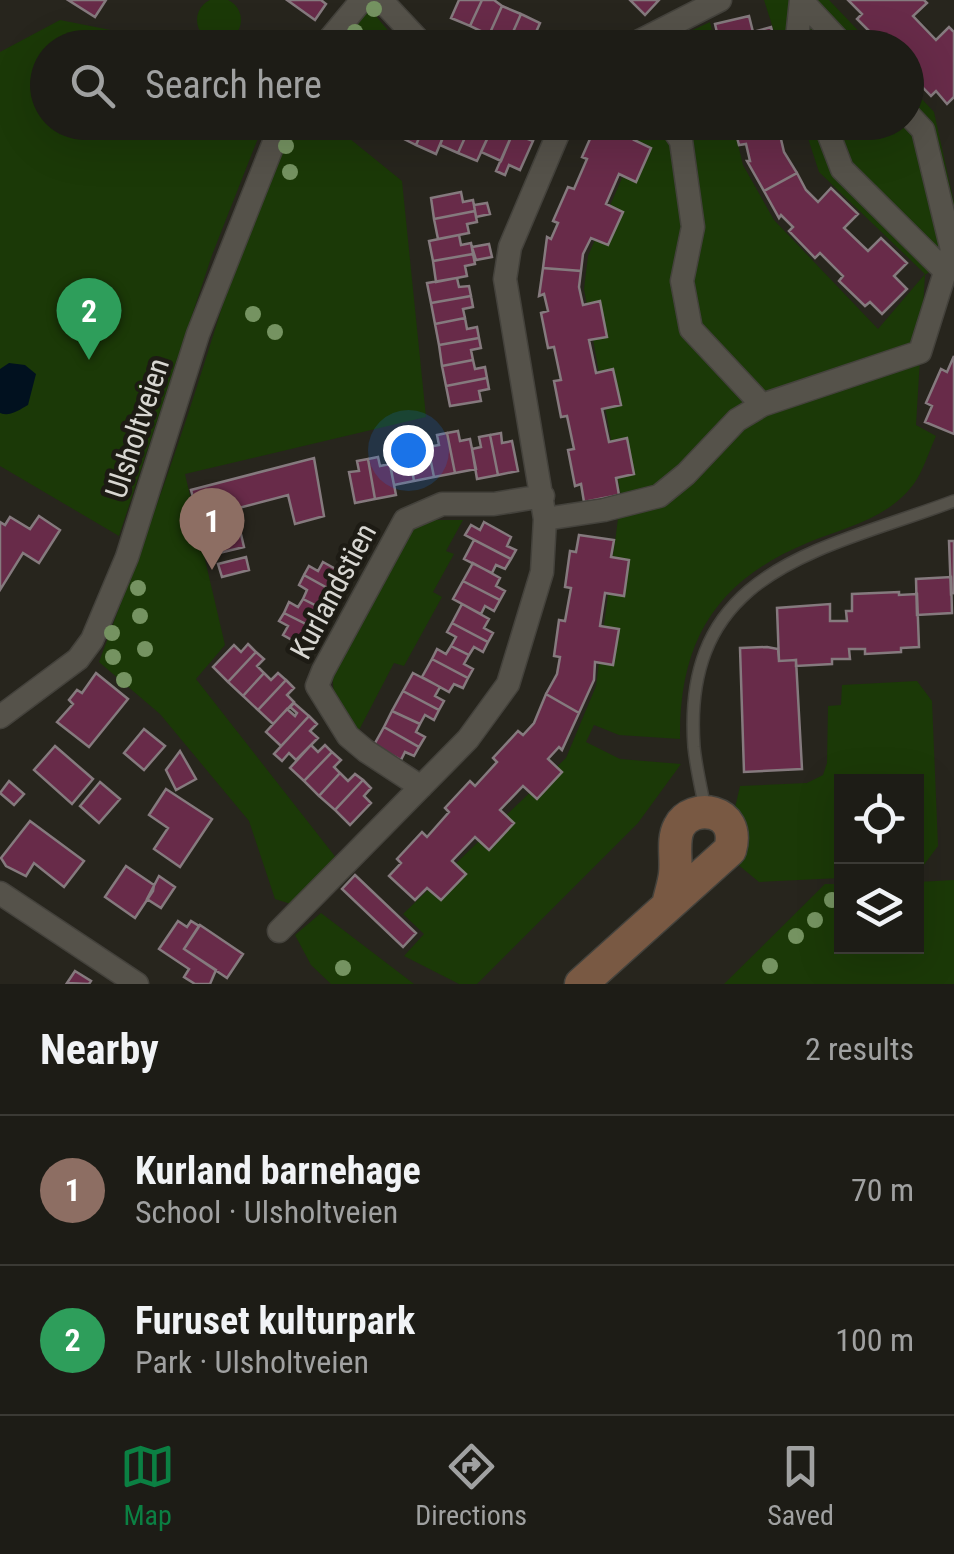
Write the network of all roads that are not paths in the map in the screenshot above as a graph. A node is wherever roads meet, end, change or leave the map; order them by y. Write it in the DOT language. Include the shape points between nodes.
graph roads {
  1 [pos="362,0"];
  2 [pos="381,0"];
  3 [pos="720,0"];
  4 [pos="337,30"];
  5 [pos="409,30"];
  6 [pos="661,30"];
  7 [pos="798,30"];
  8 [pos="829,30"];
  9 [pos="924,134"];
  10 [pos="275,140"];
  11 [pos="556,140"];
  12 [pos="680,140"];
  13 [pos="831,140"];
  14 [pos="946,272"];
  15 [pos="762,405"];
  16 [pos="954,501"];
  17 [pos="544,508"];
  18 [pos="0,717"];
  19 [pos="421,787"];
  20 [pos="706,812"];
  21 [pos="0,893"];
  22 [pos="668,905"];
  23 [pos="279,931"];
  24 [pos="137,984"];
  25 [pos="581,984"];
  1 -- 4 [label="street"];
  2 -- 5 [label="street"];
  3 -- 6 [label="street"];
  7 -- 8 [label="street" via="801,0"];
  9 -- 14 [label="street, Kurlandstien" via="952,250"];
  10 -- 18 [label="street, Ulsholtveien" via="204,319 127,557 92,640 78,660"];
  11 -- 17 [label="street" via="510,247 505,279"];
  12 -- 15 [label="street" via="693,227 682,281 691,329"];
  13 -- 14 [label="street" via="842,169"];
  14 -- 15 [label="street, Kurlandstien" via="920,352"];
  15 -- 17 [label="street, Kurlandstien" via="737,420 658,496 604,510"];
  16 -- 20 [label="lane" via="796,560 731,605 710,638 694,713"];
  17 -- 19 [label="street" via="542,572 508,684"];
  17 -- 19 [label="street, Kurlandstien" via="442,504 404,520 323,671 317,686 348,736"];
  19 -- 23 [label="street"];
  20 -- 22 [label="street" via="680,823"];
  20 -- 22 [label="street" via="730,825 730,850"];
  21 -- 24 [label="street"];
  22 -- 25 [label="street"];
}
